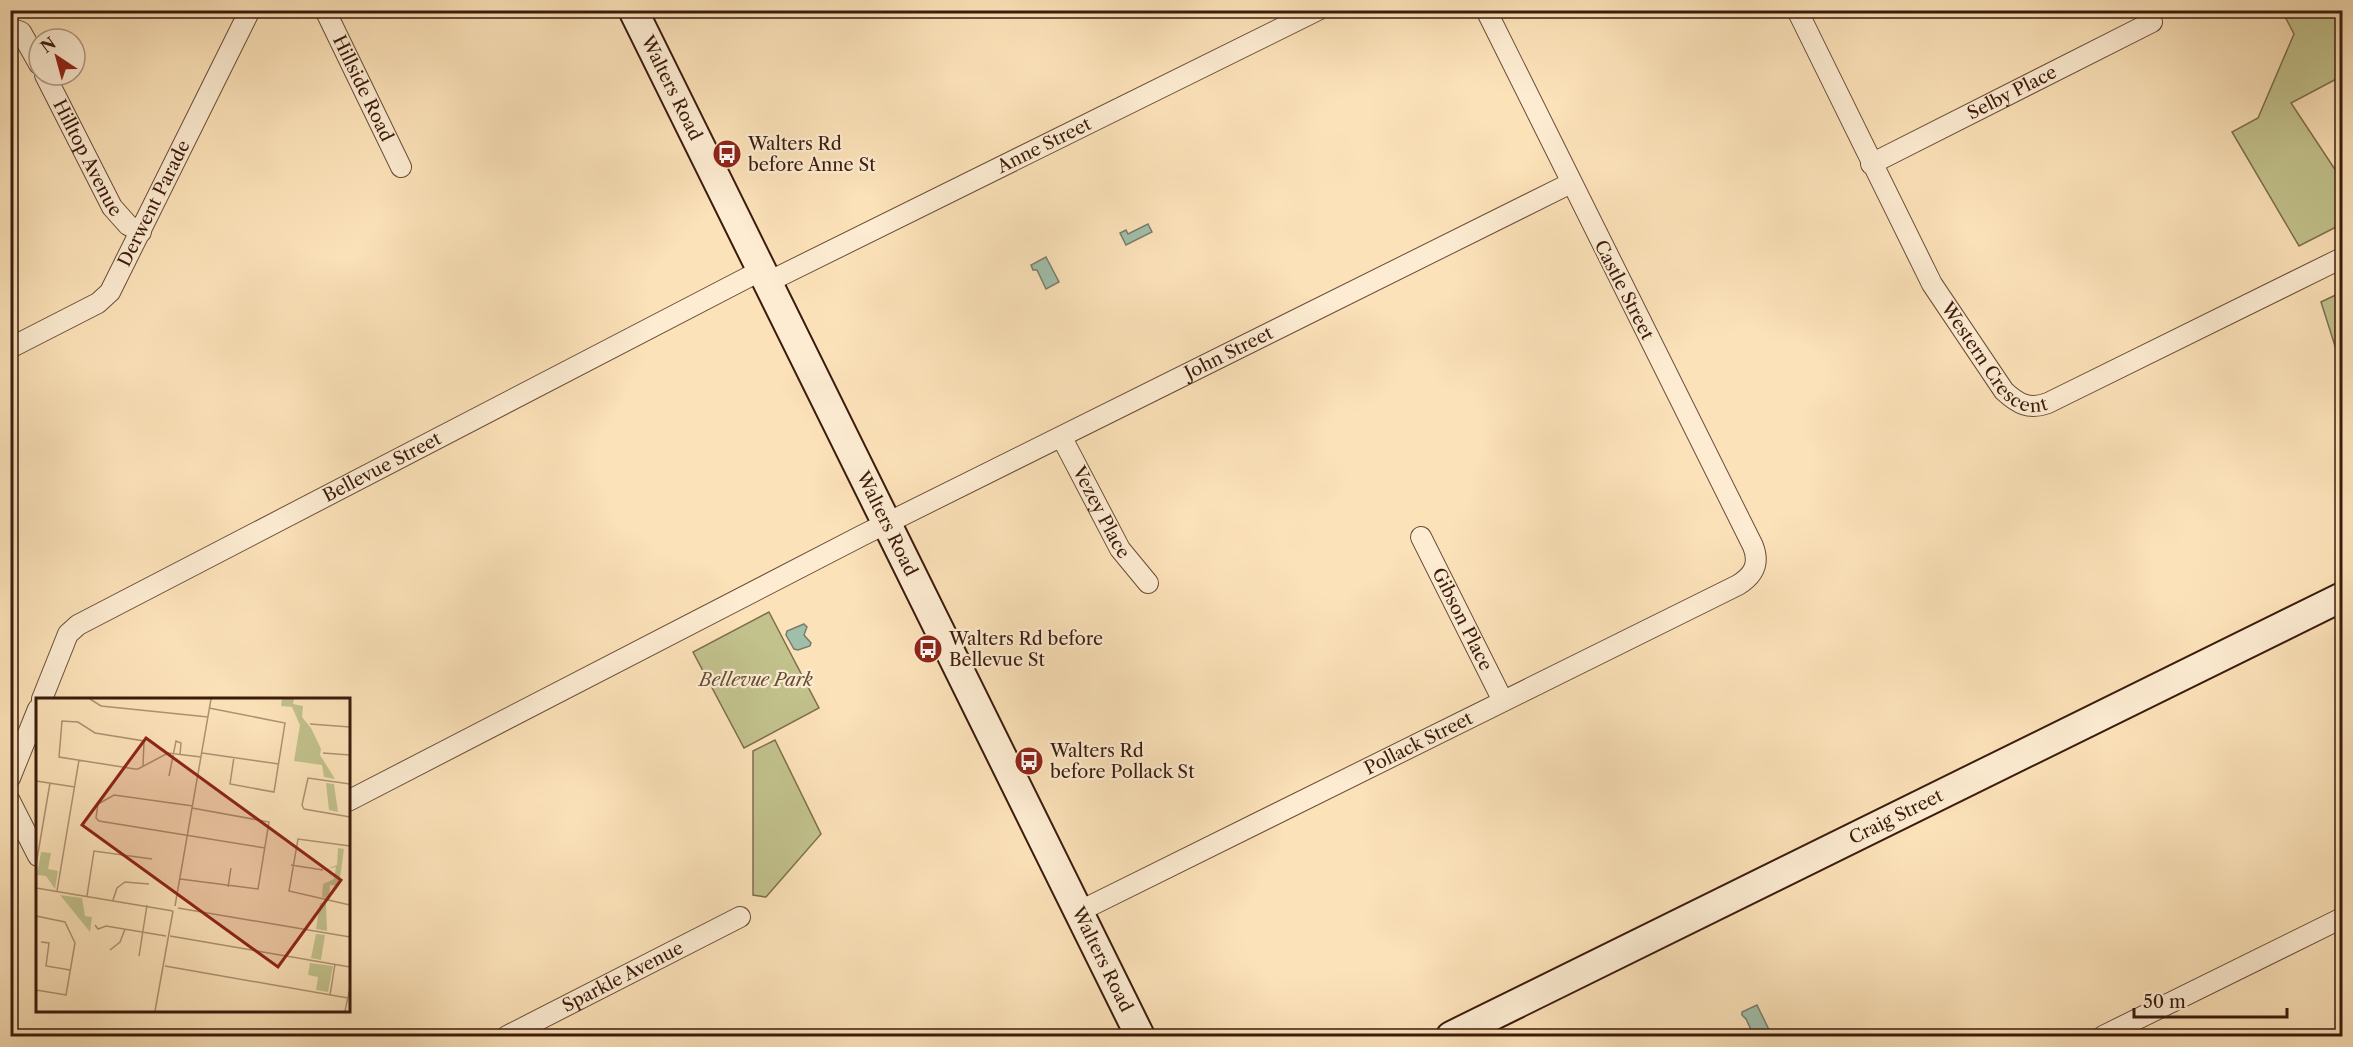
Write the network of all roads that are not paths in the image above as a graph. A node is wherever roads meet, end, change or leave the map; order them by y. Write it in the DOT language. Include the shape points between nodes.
graph roads {
  1 [pos="250,10"];
  2 [pos="324,10"];
  3 [pos="633,10"];
  4 [pos="1318,10"];
  5 [pos="1486,10"];
  6 [pos="1797,10"];
  7 [pos="2152,22"];
  8 [pos="10,28"];
  9 [pos="27,40"];
  10 [pos="51,87"];
  11 [pos="1871,164"];
  12 [pos="401,167"];
  13 [pos="1571,183"];
  14 [pos="141,232"];
  15 [pos="2343,258"];
  16 [pos="765,276"];
  17 [pos="10,348"];
  18 [pos="1062,438"];
  19 [pos="888,523"];
  20 [pos="1421,537"];
  21 [pos="1755,570"];
  22 [pos="1148,583"];
  23 [pos="2343,597"];
  24 [pos="42,698"];
  25 [pos="1503,701"];
  26 [pos="36,714"];
  27 [pos="10,778"];
  28 [pos="350,800"];
  29 [pos="10,801"];
  30 [pos="36,852"];
  31 [pos="1078,912"];
  32 [pos="740,916"];
  33 [pos="2343,918"];
  34 [pos="507,1036"];
  35 [pos="1140,1036"];
  36 [pos="1451,1036"];
  37 [pos="2103,1036"];
  1 -- 14 [label="street, Derwent Parade"];
  2 -- 12 [label="street, Hillside Road"];
  3 -- 16 [label="main road, Walters Road"];
  4 -- 16 [label="street, Anne Street"];
  5 -- 13 [label="street, Castle Street"];
  6 -- 11 [label="street, Western Crescent"];
  7 -- 11 [label="street, Selby Place"];
  8 -- 9 [label="street"];
  10 -- 14 [label="street, Hilltop Avenue" via="112,207 122,220"];
  11 -- 15 [label="street, Western Crescent" via="1932,284 2004,390 2026,406 2048,403"];
  13 -- 18 [label="street, John Street"];
  13 -- 21 [label="street, Castle Street" via="1753,546"];
  14 -- 17 [label="street, Derwent Parade" via="105,298"];
  16 -- 19 [label="main road, Walters Road"];
  16 -- 24 [label="street, Bellevue Street" via="78,625 68,634"];
  18 -- 19 [label="street, John Street"];
  18 -- 22 [label="street, Vezey Place" via="1120,549"];
  19 -- 28 [label="street"];
  19 -- 31 [label="main road, Walters Road"];
  20 -- 25 [label="street, Gibson Place"];
  21 -- 25 [label="street, Pollack Street" via="1738,585"];
  23 -- 36 [label="main road, Craig Street"];
  25 -- 31 [label="street, Pollack Street"];
  26 -- 27 [label="street"];
  29 -- 30 [label="street"];
  31 -- 35 [label="main road, Walters Road"];
  32 -- 34 [label="street, Sparkle Avenue"];
  33 -- 37 [label="street"];
}
